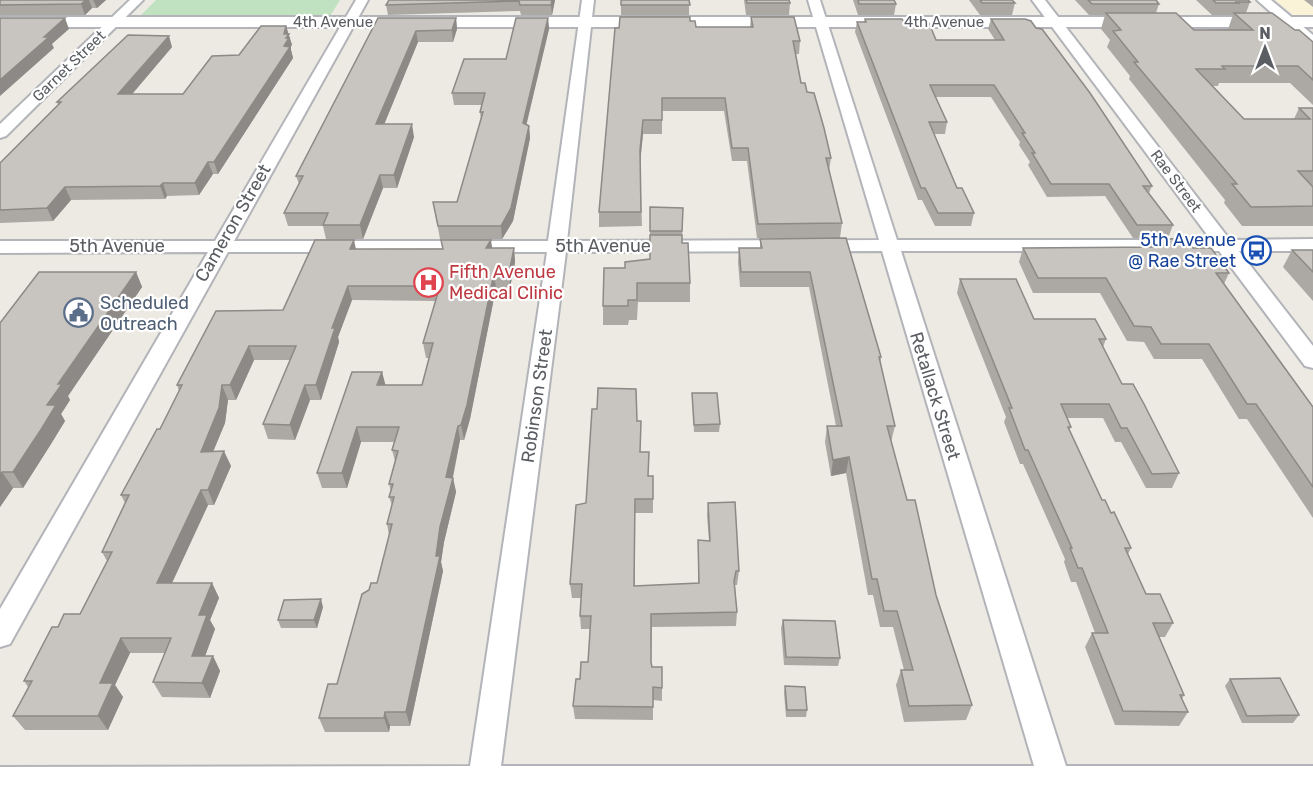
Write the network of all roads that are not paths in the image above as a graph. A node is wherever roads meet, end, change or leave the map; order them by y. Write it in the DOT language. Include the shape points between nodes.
graph roads {
  1 [pos="137,0"];
  2 [pos="362,0"];
  3 [pos="814,0"];
  4 [pos="1038,0"];
  5 [pos="1263,0"];
  6 [pos="587,11"];
  7 [pos="0,22"];
  8 [pos="114,22"];
  9 [pos="349,22"];
  10 [pos="821,22"];
  11 [pos="1055,22"];
  12 [pos="1289,22"];
  13 [pos="1313,22"];
  14 [pos="1313,42"];
  15 [pos="0,133"];
  16 [pos="557,245"];
  17 [pos="1225,245"];
  18 [pos="1313,245"];
  19 [pos="220,246"];
  20 [pos="888,246"];
  21 [pos="0,247"];
  22 [pos="1313,361"];
  23 [pos="0,635"];
  24 [pos="1313,781"];
  25 [pos="0,782"];
  26 [pos="483,786"];
  27 [pos="1056,786"];
  1 -- 8 [label="street, Garnet Street"];
  2 -- 9 [label="street, Cameron Street"];
  3 -- 10 [label="street, Retallack Street"];
  4 -- 11 [label="street, Rae Street"];
  5 -- 12 [label="street"];
  6 -- 9 [label="street, 4th Avenue"];
  6 -- 10 [label="street, 4th Avenue"];
  6 -- 16 [label="street, Robinson Street"];
  7 -- 8 [label="street, 4th Avenue"];
  8 -- 9 [label="street, 4th Avenue"];
  8 -- 15 [label="street, Garnet Street"];
  9 -- 19 [label="street, Cameron Street"];
  10 -- 11 [label="street, 4th Avenue"];
  10 -- 20 [label="street, Retallack Street"];
  11 -- 12 [label="street, 4th Avenue"];
  11 -- 17 [label="street, Rae Street"];
  12 -- 13 [label="street, 4th Avenue"];
  12 -- 14 [label="street"];
  16 -- 19 [label="street, 5th Avenue"];
  16 -- 20 [label="street, 5th Avenue"];
  16 -- 26 [label="street, Robinson Street"];
  17 -- 18 [label="street, 5th Avenue"];
  17 -- 20 [label="street, 5th Avenue"];
  17 -- 22 [label="street, Rae Street"];
  19 -- 21 [label="street, 5th Avenue"];
  19 -- 23 [label="street, Cameron Street"];
  20 -- 27 [label="street, Retallack Street"];
  24 -- 27 [label="street"];
  25 -- 26 [label="street"];
  26 -- 27 [label="street"];
}
